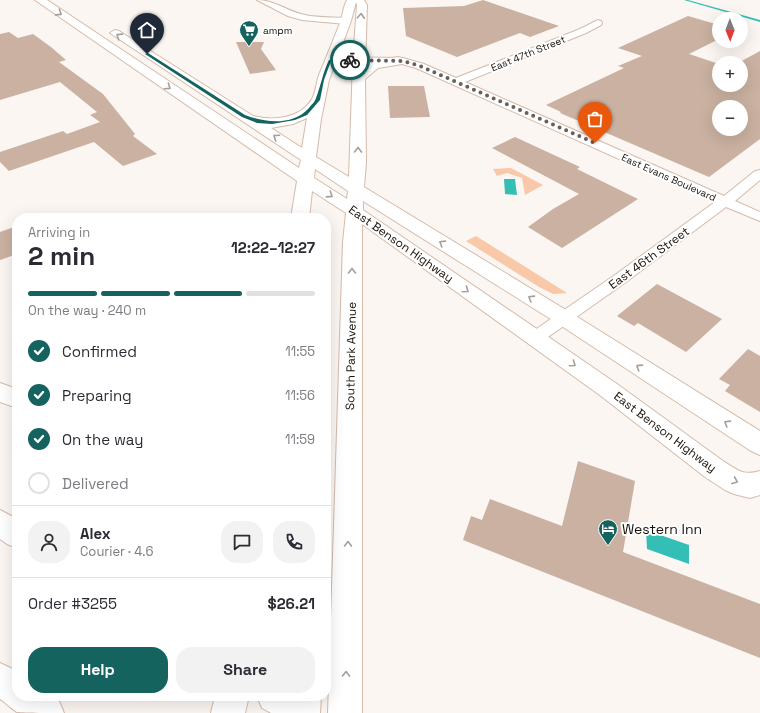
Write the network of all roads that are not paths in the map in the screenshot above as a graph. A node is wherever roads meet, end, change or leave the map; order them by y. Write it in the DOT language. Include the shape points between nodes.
graph roads {
  1 [pos="40,0"];
  2 [pos="261,0"];
  3 [pos="352,0"];
  4 [pos="359,0"];
  5 [pos="346,21"];
  6 [pos="598,23"];
  7 [pos="90,24"];
  8 [pos="360,41"];
  9 [pos="330,60"];
  10 [pos="359,60"];
  11 [pos="397,61"];
  12 [pos="359,78"];
  13 [pos="458,81"];
  14 [pos="318,100"];
  15 [pos="243,116"];
  16 [pos="309,158"];
  17 [pos="760,174"];
  18 [pos="306,180"];
  19 [pos="355,200"];
  20 [pos="725,202"];
  21 [pos="301,213"];
  22 [pos="760,217"];
  23 [pos="564,318"];
  24 [pos="535,338"];
  25 [pos="0,392"];
  26 [pos="12,397"];
  27 [pos="760,444"];
  28 [pos="760,483"];
  29 [pos="0,523"];
  30 [pos="12,531"];
  31 [pos="0,679"];
  32 [pos="12,687"];
  33 [pos="30,701"];
  34 [pos="231,701"];
  35 [pos="246,701"];
  36 [pos="283,701"];
  37 [pos="304,701"];
  38 [pos="47,713"];
  39 [pos="228,713"];
  40 [pos="245,713"];
  41 [pos="303,713"];
  42 [pos="345,713"];
  1 -- 7 [label="main road, East Benson Highway, one-way"];
  2 -- 5 [label="street" via="305,18"];
  3 -- 5 [label="main road"];
  8 -- 4 [label="main road, South Park Avenue, one-way" via="362,5"];
  5 -- 9 [label="main road"];
  6 -- 13 [label="street, East 47th Street"];
  15 -- 7 [label="main road, East Benson Highway, one-way"];
  7 -- 18 [label="main road, East Benson Highway, one-way"];
  8 -- 10 [label="main road, South Park Avenue"];
  8 -- 11 [label="main road" via="371,53"];
  9 -- 10 [label="street, East Evans Boulevard"];
  9 -- 14 [label="main road"];
  10 -- 11 [label="street, East Evans Boulevard"];
  10 -- 12 [label="main road, South Park Avenue"];
  11 -- 12 [label="main road" via="374,65"];
  11 -- 13 [label="street, East Evans Boulevard" via="420,66"];
  19 -- 12 [label="main road, South Park Avenue, one-way"];
  13 -- 20 [label="street, East Evans Boulevard"];
  14 -- 15 [label="main road" via="305,114 286,122 264,123"];
  14 -- 16 [label="main road"];
  16 -- 15 [label="main road, East Benson Highway, one-way"];
  16 -- 18 [label="main road"];
  16 -- 19 [label="main road, East Benson Highway"];
  17 -- 20 [label="street, East 46th Street"];
  18 -- 19 [label="main road, East Benson Highway, one-way"];
  18 -- 21 [label="main road"];
  23 -- 19 [label="main road, East Benson Highway, one-way"];
  19 -- 24 [label="main road, East Benson Highway, one-way"];
  42 -- 19 [label="main road, South Park Avenue, one-way" via="352,242"];
  20 -- 22 [label="street, East Evans Boulevard"];
  20 -- 23 [label="street, East 46th Street"];
  23 -- 24 [label="street, East 46th Street"];
  27 -- 23 [label="main road, East Benson Highway, one-way"];
  24 -- 28 [label="main road, East Benson Highway, one-way" via="734,482 750,486"];
  25 -- 26 [label="main road"];
  29 -- 30 [label="main road"];
  31 -- 32 [label="main road"];
  33 -- 38 [label="main road"];
  34 -- 39 [label="main road"];
  35 -- 40 [label="main road"];
  36 -- 41 [label="main road"];
  37 -- 41 [label="main road"];
}
